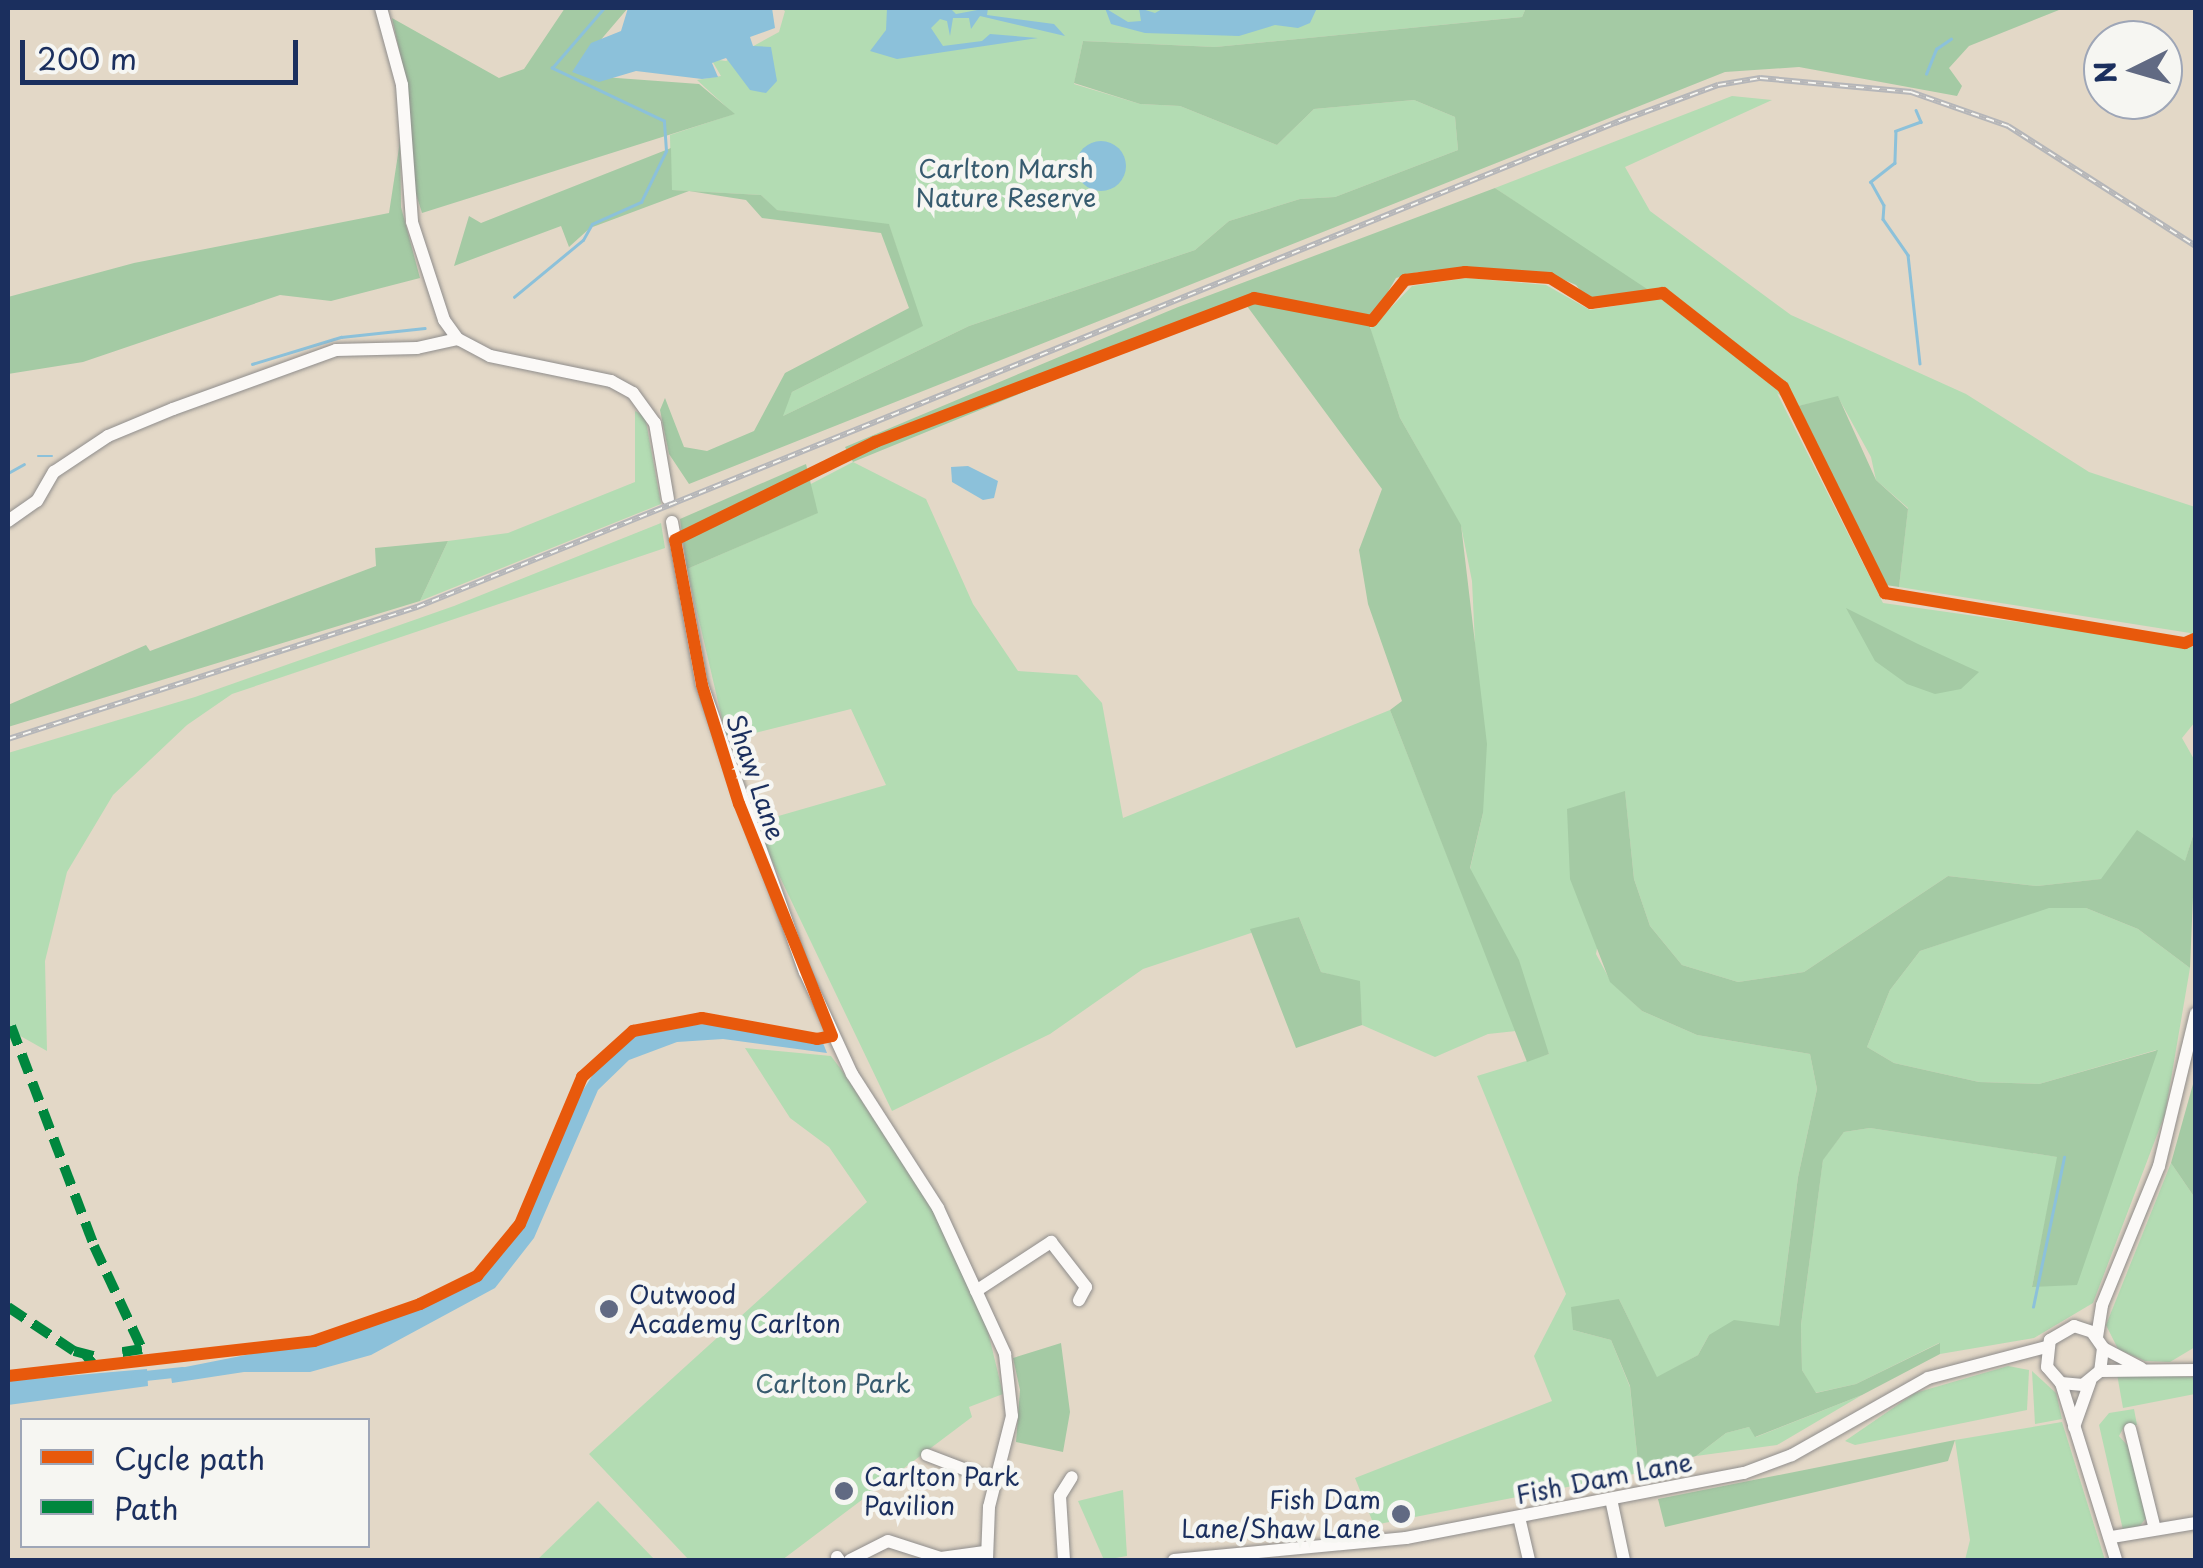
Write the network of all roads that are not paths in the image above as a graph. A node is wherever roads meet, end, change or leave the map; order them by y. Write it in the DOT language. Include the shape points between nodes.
graph roads {
  1 [pos="382,8"];
  2 [pos="458,340"];
  3 [pos="668,499"];
  4 [pos="8,522"];
  5 [pos="672,522"];
  6 [pos="2196,1014"];
  7 [pos="976,1291"];
  8 [pos="1080,1300"];
  9 [pos="2102,1304"];
  10 [pos="2074,1326"];
  11 [pos="2100,1342"];
  12 [pos="2046,1347"];
  13 [pos="2018,1357"];
  14 [pos="2141,1368"];
  15 [pos="2196,1370"];
  16 [pos="2100,1371"];
  17 [pos="2056,1378"];
  18 [pos="2090,1382"];
  19 [pos="2074,1429"];
  20 [pos="2129,1434"];
  21 [pos="927,1455"];
  22 [pos="1074,1479"];
  23 [pos="995,1480"];
  24 [pos="1611,1499"];
  25 [pos="1519,1516"];
  26 [pos="2196,1522"];
  27 [pos="2155,1530"];
  28 [pos="2112,1537"];
  29 [pos="986,1556"];
  30 [pos="842,1559"];
  31 [pos="942,1559"];
  32 [pos="1064,1560"];
  33 [pos="1174,1560"];
  34 [pos="1529,1560"];
  35 [pos="1624,1560"];
  36 [pos="2116,1560"];
  1 -- 2 [label="street" via="402,84 406,183 420,259"];
  2 -- 3 [label="street" via="490,356 633,393 655,424"];
  2 -- 4 [label="street" via="336,350 173,408 108,436 54,472 37,501"];
  5 -- 7 [label="street, Shaw Lane" via="702,686 805,972 852,1074 938,1208"];
  6 -- 9 [label="street" via="2159,1166"];
  7 -- 8 [label="street" via="1051,1242 1086,1287"];
  7 -- 23 [label="street, Shaw Lane" via="998,1334 1012,1391"];
  9 -- 10 [label="street"];
  9 -- 11 [label="street"];
  10 -- 11 [label="street"];
  10 -- 12 [label="street" via="2054,1334"];
  11 -- 14 [label="street"];
  11 -- 16 [label="street"];
  12 -- 13 [label="street, Fish Dam Lane"];
  12 -- 17 [label="street"];
  13 -- 17 [label="street"];
  13 -- 24 [label="street, Fish Dam Lane" via="1928,1378 1792,1456 1744,1473"];
  14 -- 15 [label="street"];
  14 -- 16 [label="street"];
  16 -- 18 [label="street"];
  17 -- 18 [label="street"];
  17 -- 19 [label="street"];
  18 -- 19 [label="street"];
  19 -- 28 [label="street"];
  20 -- 27 [label="street"];
  21 -- 23 [label="street"];
  22 -- 32 [label="street" via="1060,1496"];
  23 -- 29 [label="street, Shaw Lane"];
  24 -- 25 [label="street, Fish Dam Lane"];
  24 -- 35 [label="street"];
  25 -- 33 [label="street, Fish Dam Lane" via="1406,1538"];
  25 -- 34 [label="street"];
  26 -- 27 [label="street"];
  27 -- 28 [label="street"];
  28 -- 36 [label="street"];
  29 -- 31 [label="street"];
  30 -- 31 [label="street" via="888,1540"];
}
